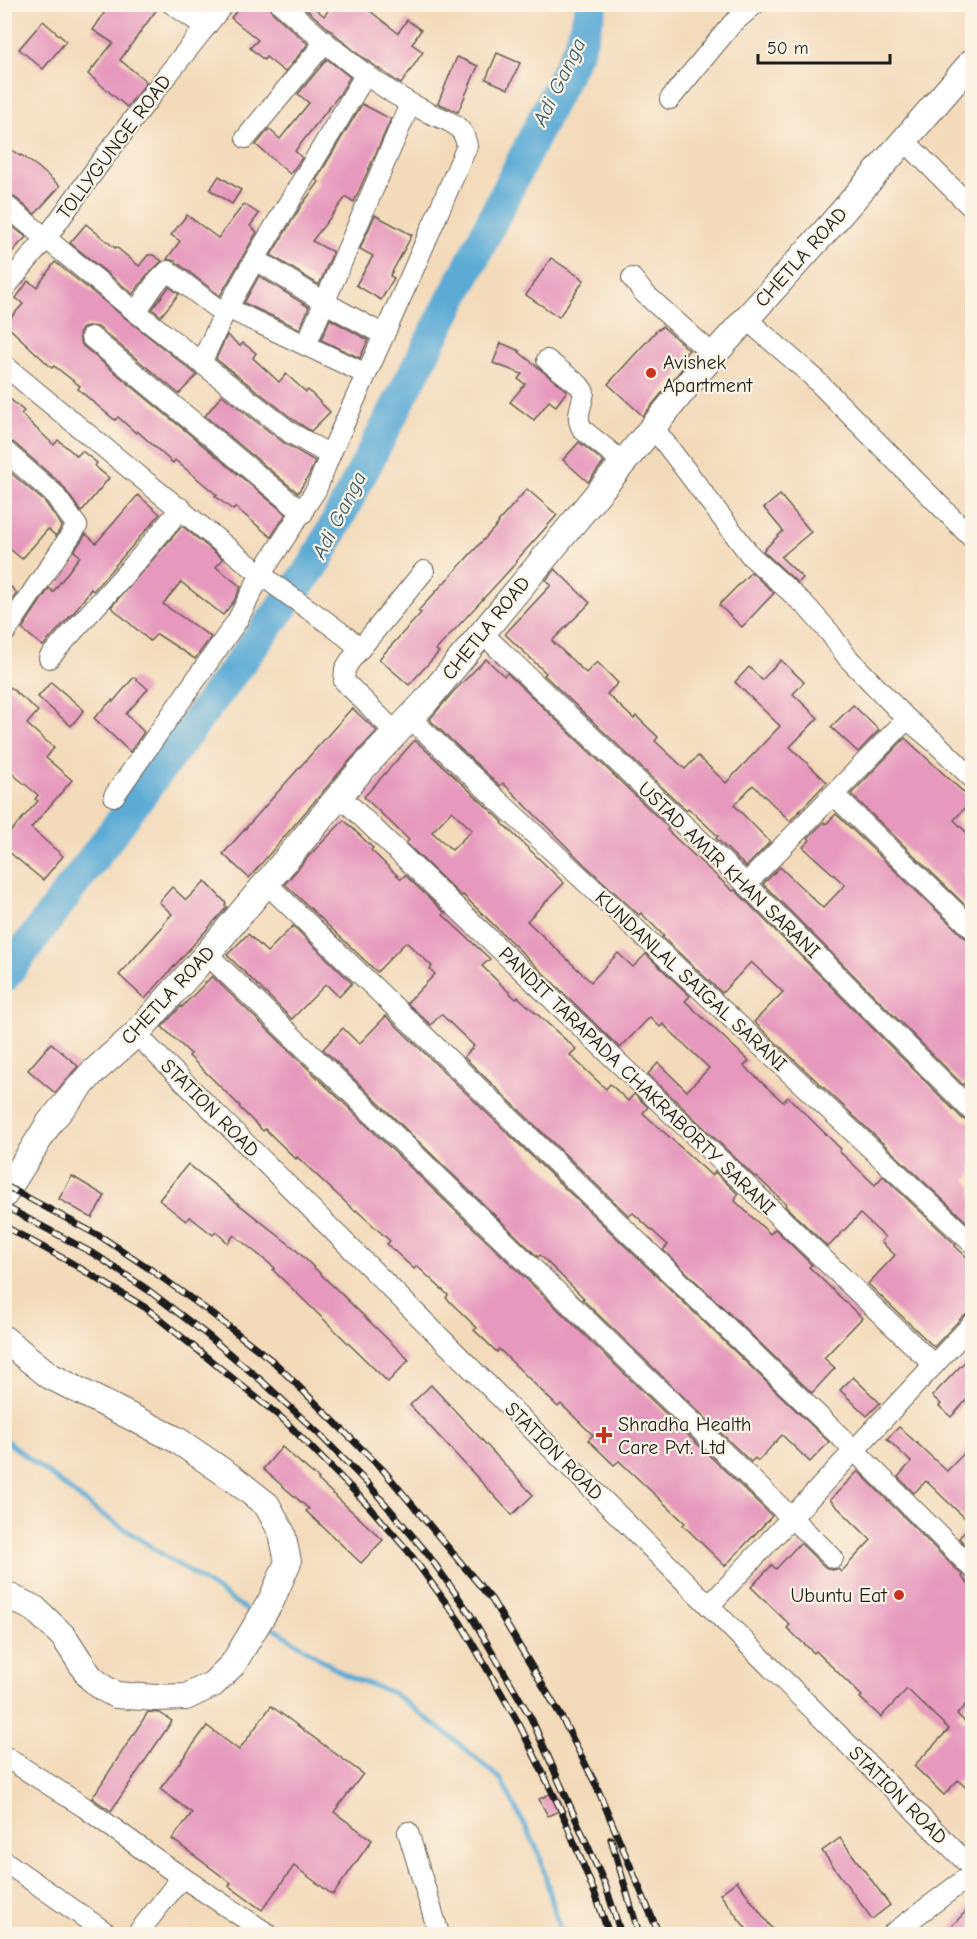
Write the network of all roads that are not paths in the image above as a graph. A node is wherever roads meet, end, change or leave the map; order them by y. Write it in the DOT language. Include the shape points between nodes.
graph roads {
  1 [pos="172,4"];
  2 [pos="224,4"];
  3 [pos="281,4"];
  4 [pos="755,4"];
  5 [pos="206,27"];
  6 [pos="325,42"];
  7 [pos="972,62"];
  8 [pos="366,74"];
  9 [pos="669,99"];
  10 [pos="410,104"];
  11 [pos="246,138"];
  12 [pos="904,140"];
  13 [pos="4,204"];
  14 [pos="972,208"];
  15 [pos="47,237"];
  16 [pos="255,259"];
  17 [pos="632,278"];
  18 [pos="4,289"];
  19 [pos="324,302"];
  20 [pos="225,311"];
  21 [pos="136,312"];
  22 [pos="746,319"];
  23 [pos="384,335"];
  24 [pos="91,337"];
  25 [pos="306,345"];
  26 [pos="713,355"];
  27 [pos="547,360"];
  28 [pos="201,363"];
  29 [pos="4,365"];
  30 [pos="366,374"];
  31 [pos="653,427"];
  32 [pos="6,452"];
  33 [pos="330,455"];
  34 [pos="623,462"];
  35 [pos="181,508"];
  36 [pos="303,513"];
  37 [pos="972,538"];
  38 [pos="424,571"];
  39 [pos="264,576"];
  40 [pos="482,633"];
  41 [pos="4,634"];
  42 [pos="360,648"];
  43 [pos="49,658"];
  44 [pos="907,719"];
  45 [pos="403,725"];
  46 [pos="972,778"];
  47 [pos="834,795"];
  48 [pos="114,796"];
  49 [pos="340,796"];
  50 [pos="267,884"];
  51 [pos="746,884"];
  52 [pos="972,928"];
  53 [pos="207,954"];
  54 [pos="136,1034"];
  55 [pos="972,1111"];
  56 [pos="10,1186"];
  57 [pos="972,1243"];
  58 [pos="971,1328"];
  59 [pos="4,1339"];
  60 [pos="934,1365"];
  61 [pos="855,1450"];
  62 [pos="792,1517"];
  63 [pos="833,1558"];
  64 [pos="972,1568"];
  65 [pos="4,1594"];
  66 [pos="709,1606"];
  67 [pos="4,1756"];
  68 [pos="408,1832"];
  69 [pos="4,1861"];
  70 [pos="972,1868"];
  71 [pos="972,1874"];
  72 [pos="182,1877"];
  73 [pos="902,1931"];
  74 [pos="108,1935"];
  75 [pos="137,1935"];
  76 [pos="268,1935"];
  77 [pos="439,1935"];
  1 -- 5 [label="street"];
  2 -- 5 [label="street, TOLLYGUNGE ROAD"];
  3 -- 6 [label="street"];
  4 -- 9 [label="street" via="732,24"];
  5 -- 15 [label="street, TOLLYGUNGE ROAD"];
  6 -- 8 [label="street"];
  6 -- 11 [label="street"];
  7 -- 12 [label="main road, CHETLA ROAD"];
  8 -- 10 [label="street"];
  8 -- 16 [label="street"];
  10 -- 19 [label="street"];
  10 -- 23 [label="street" via="455,124 465,134 467,146"];
  12 -- 14 [label="street"];
  12 -- 22 [label="main road, CHETLA ROAD"];
  13 -- 15 [label="street"];
  15 -- 18 [label="street, TOLLYGUNGE ROAD"];
  15 -- 21 [label="street"];
  16 -- 19 [label="street"];
  16 -- 20 [label="street"];
  17 -- 26 [label="street"];
  19 -- 23 [label="street"];
  19 -- 25 [label="street"];
  20 -- 21 [label="street" via="168,271"];
  20 -- 25 [label="street"];
  20 -- 28 [label="street"];
  21 -- 28 [label="street"];
  22 -- 26 [label="main road, CHETLA ROAD"];
  22 -- 37 [label="street" via="810,374"];
  23 -- 30 [label="street"];
  24 -- 36 [label="street"];
  25 -- 30 [label="street"];
  26 -- 31 [label="main road, CHETLA ROAD"];
  27 -- 34 [label="street" via="584,392 579,425"];
  28 -- 33 [label="street" via="291,433"];
  29 -- 35 [label="street"];
  30 -- 33 [label="street"];
  31 -- 34 [label="main road, CHETLA ROAD"];
  31 -- 44 [label="street" via="751,556 807,607 847,657"];
  32 -- 41 [label="street" via="54,494 77,526"];
  33 -- 36 [label="street"];
  34 -- 40 [label="main road, CHETLA ROAD"];
  35 -- 39 [label="street"];
  35 -- 43 [label="street"];
  36 -- 39 [label="street"];
  38 -- 42 [label="street"];
  39 -- 42 [label="street"];
  39 -- 48 [label="street" via="237,621"];
  40 -- 45 [label="main road, CHETLA ROAD"];
  40 -- 51 [label="street, USTAD AMIR KHAN SARANI"];
  42 -- 45 [label="street, KUNDANLAL SAIGAL SARANI" via="345,669 344,681"];
  44 -- 46 [label="street"];
  44 -- 47 [label="street"];
  45 -- 49 [label="main road, CHETLA ROAD"];
  45 -- 57 [label="street, KUNDANLAL SAIGAL SARANI"];
  47 -- 51 [label="street"];
  47 -- 52 [label="street"];
  49 -- 50 [label="main road, CHETLA ROAD"];
  49 -- 60 [label="street, PANDIT TARAPADA CHAKRABORTY SARANI"];
  50 -- 53 [label="main road, CHETLA ROAD"];
  50 -- 61 [label="street"];
  51 -- 55 [label="street, USTAD AMIR KHAN SARANI"];
  53 -- 54 [label="main road, CHETLA ROAD"];
  53 -- 62 [label="street"];
  54 -- 56 [label="main road, CHETLA ROAD" via="91,1074 50,1122"];
  54 -- 66 [label="street, STATION ROAD"];
  58 -- 60 [label="street"];
  59 -- 65 [label="main road" via="50,1376 177,1440 234,1479 267,1505 282,1533 288,1562 271,1601 233,1664 213,1684 186,1697 116,1695 103,1688 90,1677 64,1637 35,1609"];
  60 -- 61 [label="street"];
  61 -- 62 [label="street"];
  61 -- 64 [label="street"];
  62 -- 63 [label="street"];
  62 -- 66 [label="street"];
  66 -- 70 [label="street, STATION ROAD"];
  67 -- 72 [label="street"];
  68 -- 77 [label="street"];
  69 -- 74 [label="street"];
  71 -- 73 [label="street"];
  72 -- 75 [label="street"];
  72 -- 76 [label="street"];
}
